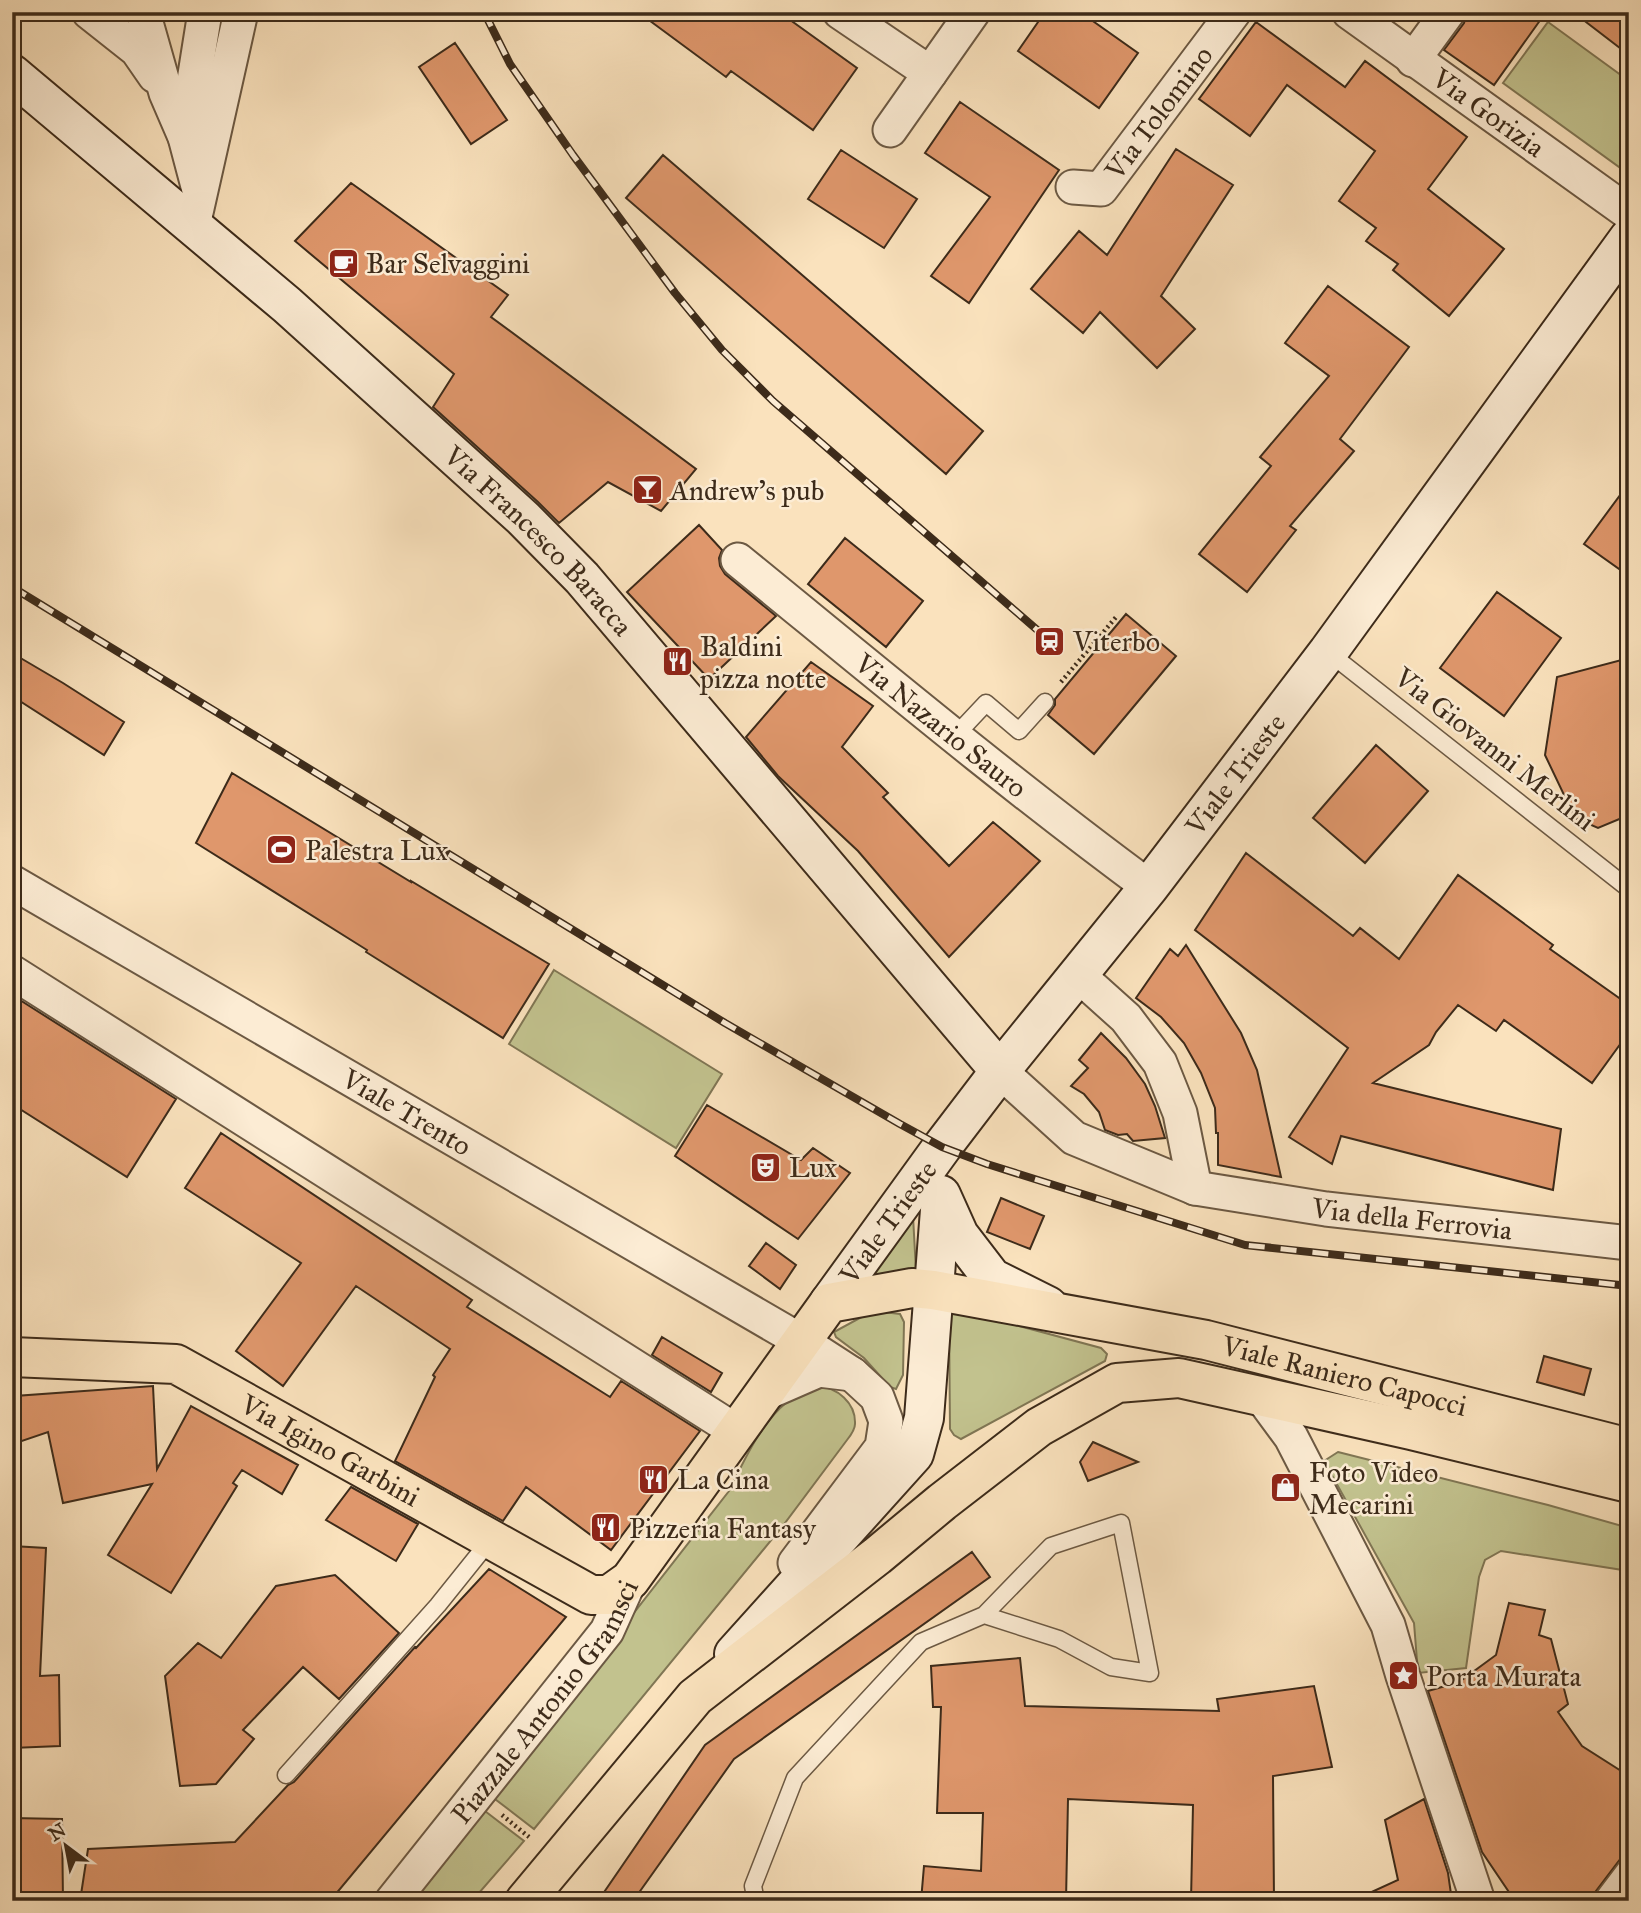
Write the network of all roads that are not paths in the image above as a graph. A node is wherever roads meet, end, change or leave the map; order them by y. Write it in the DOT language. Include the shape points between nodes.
graph roads {
  1 [pos="89,12"];
  2 [pos="142,12"];
  3 [pos="205,12"];
  4 [pos="241,12"];
  5 [pos="840,12"];
  6 [pos="973,12"];
  7 [pos="1234,12"];
  8 [pos="1349,12"];
  9 [pos="1448,12"];
  10 [pos="1413,60"];
  11 [pos="930,73"];
  12 [pos="12,74"];
  13 [pos="166,93"];
  14 [pos="890,130"];
  15 [pos="186,136"];
  16 [pos="1073,187"];
  17 [pos="197,211"];
  18 [pos="1629,213"];
  19 [pos="1629,238"];
  20 [pos="738,560"];
  21 [pos="1328,652"];
  22 [pos="1045,702"];
  23 [pos="954,736"];
  24 [pos="12,882"];
  25 [pos="1149,887"];
  26 [pos="1629,889"];
  27 [pos="12,972"];
  28 [pos="1077,974"];
  29 [pos="1000,1071"];
  30 [pos="938,1152"];
  31 [pos="1195,1188"];
  32 [pos="941,1197"];
  33 [pos="1629,1243"];
  34 [pos="933,1290"];
  35 [pos="830,1303"];
  36 [pos="1059,1312"];
  37 [pos="801,1341"];
  38 [pos="12,1357"];
  39 [pos="852,1374"];
  40 [pos="764,1394"];
  41 [pos="1260,1395"];
  42 [pos="736,1431"];
  43 [pos="1629,1448"];
  44 [pos="1629,1483"];
  45 [pos="491,1539"];
  46 [pos="630,1580"];
  47 [pos="591,1595"];
  48 [pos="984,1615"];
  49 [pos="695,1697"];
  50 [pos="286,1775"];
  51 [pos="1629,1864"];
  52 [pos="376,1901"];
  53 [pos="392,1901"];
  54 [pos="525,1901"];
  55 [pos="756,1901"];
  56 [pos="1478,1901"];
  57 [pos="1601,1901"];
  1 -- 13 [label="street" via="138,50"];
  2 -- 13 [label="street"];
  3 -- 15 [label="street"];
  4 -- 17 [label="street"];
  5 -- 11 [label="street"];
  6 -- 11 [label="street"];
  7 -- 16 [label="street, Via Tolomino" via="1101,189"];
  8 -- 10 [label="street, Via Gorizia"];
  9 -- 10 [label="street"];
  10 -- 18 [label="street, Via Gorizia"];
  11 -- 14 [label="street"];
  12 -- 17 [label="main road, Via Francesco Baracca"];
  13 -- 15 [label="street"];
  15 -- 17 [label="street"];
  17 -- 29 [label="main road, Via Francesco Baracca" via="287,305 523,518 582,578"];
  19 -- 21 [label="main road, Viale Trieste"];
  20 -- 23 [label="street, Via Nazario Sauro"];
  21 -- 25 [label="main road, Viale Trieste"];
  21 -- 26 [label="lane, Via Giovanni Merlini"];
  22 -- 23 [label="lane" via="1019,731 986,703"];
  23 -- 25 [label="street, Via Nazario Sauro"];
  24 -- 37 [label="street, Viale Trento"];
  25 -- 28 [label="main road, Viale Trieste"];
  27 -- 42 [label="street"];
  28 -- 29 [label="main road, Viale Trieste"];
  28 -- 31 [label="street" via="1126,1018 1160,1063 1180,1112"];
  29 -- 30 [label="main road, Viale Trieste"];
  29 -- 31 [label="street, Via della Ferrovia" via="1074,1138"];
  30 -- 32 [label="main road"];
  30 -- 35 [label="main road, Viale Trieste"];
  31 -- 33 [label="street, Via della Ferrovia" via="1326,1209"];
  32 -- 34 [label="main road"];
  32 -- 36 [label="main road" via="959,1236 992,1278"];
  34 -- 35 [label="main road" via="912,1288"];
  34 -- 36 [label="main road"];
  34 -- 49 [label="main road" via="924,1418 914,1454"];
  35 -- 37 [label="main road, Piazzale Antonio Gramsci"];
  36 -- 43 [label="main road, Viale Raniero Capocci" via="1206,1340"];
  37 -- 39 [label="street"];
  37 -- 40 [label="main road, Piazzale Antonio Gramsci"];
  38 -- 45 [label="main road, Via Igino Garbini" via="176,1364"];
  39 -- 40 [label="street, Piazzale Antonio Gramsci" via="819,1370"];
  39 -- 49 [label="street" via="877,1397 886,1421 882,1447"];
  40 -- 42 [label="main road, Piazzale Antonio Gramsci"];
  41 -- 44 [label="main road, Viale Raniero Capocci"];
  41 -- 49 [label="main road, Viale Raniero Capocci" via="1179,1378 1117,1383 1039,1427"];
  41 -- 56 [label="street" via="1291,1437 1388,1625"];
  42 -- 46 [label="main road, Piazzale Antonio Gramsci"];
  45 -- 47 [label="main road, Via Igino Garbini"];
  45 -- 50 [label="lane" via="439,1605"];
  46 -- 47 [label="main road" via="609,1595"];
  46 -- 53 [label="street, Piazzale Antonio Gramsci" via="607,1631"];
  47 -- 52 [label="street, Piazzale Antonio Gramsci" via="593,1618"];
  48 -- 48 [label="lane" via="1059,1639 1111,1667 1150,1673 1121,1522 1051,1546"];
  48 -- 55 [label="lane" via="920,1642 794,1778 753,1886"];
  49 -- 54 [label="main road"];
  51 -- 57 [label="lane"];
}
